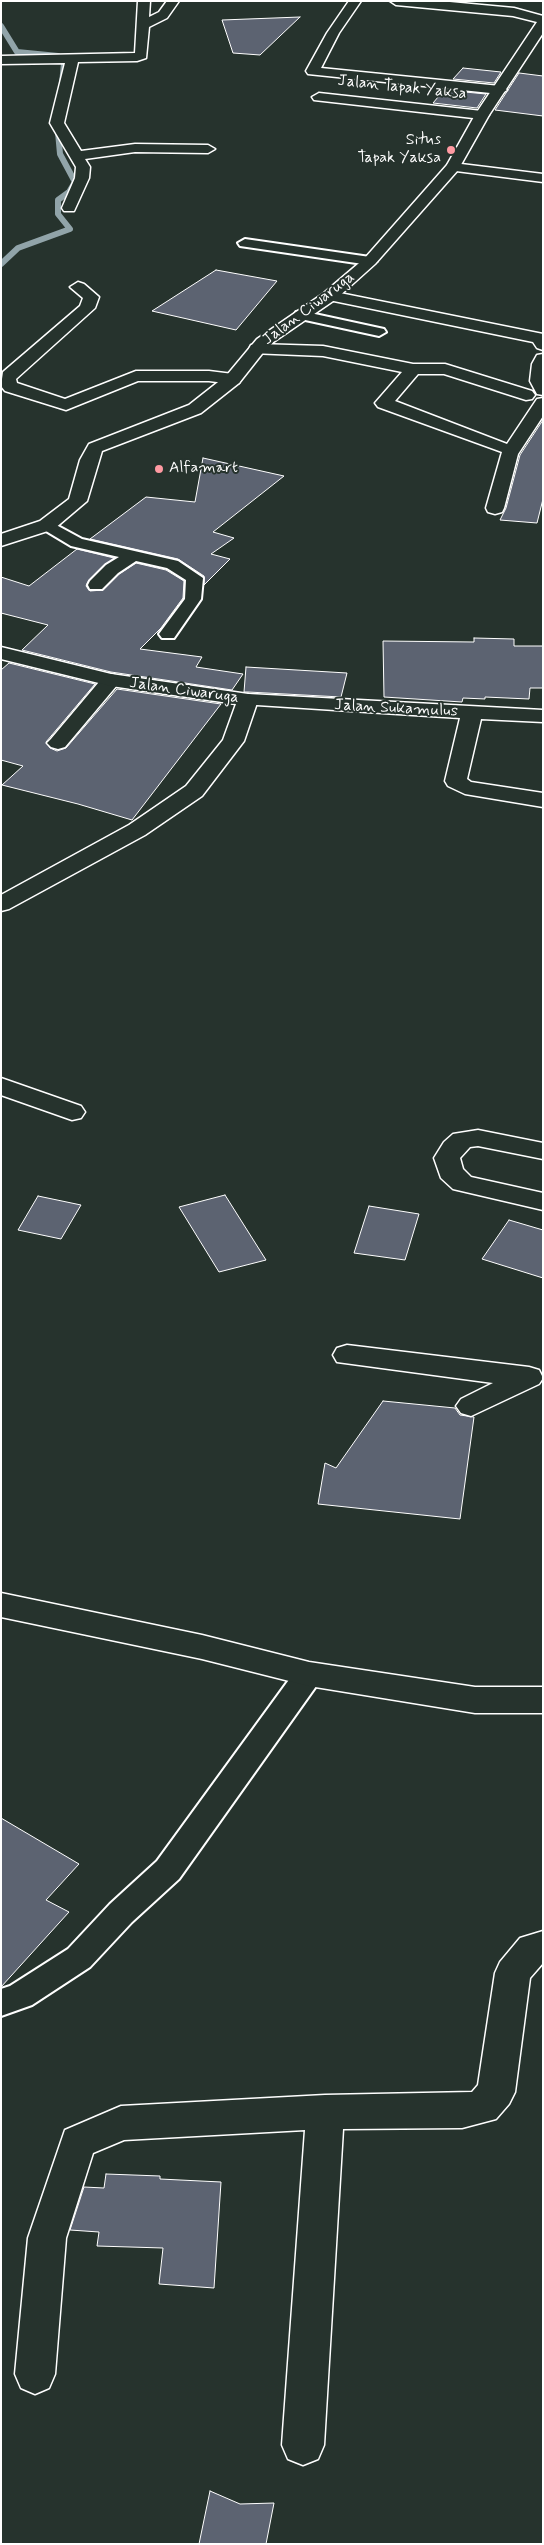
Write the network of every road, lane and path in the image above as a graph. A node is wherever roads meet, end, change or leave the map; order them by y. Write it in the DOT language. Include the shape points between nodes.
graph roads {
  1 [pos="144,1"];
  2 [pos="173,1"];
  3 [pos="355,1"];
  4 [pos="396,1"];
  5 [pos="543,22"];
  6 [pos="144,25"];
  7 [pos="72,59"];
  8 [pos="1,60"];
  9 [pos="500,90"];
  10 [pos="319,97"];
  11 [pos="482,115"];
  12 [pos="208,149"];
  13 [pos="75,156"];
  14 [pos="454,167"];
  15 [pos="543,178"];
  16 [pos="69,208"];
  17 [pos="245,243"];
  18 [pos="370,261"];
  19 [pos="78,287"];
  20 [pos="330,296"];
  21 [pos="301,316"];
  22 [pos="379,332"];
  23 [pos="543,345"];
  24 [pos="257,350"];
  25 [pos="543,359"];
  26 [pos="413,369"];
  27 [pos="233,379"];
  28 [pos="543,390"];
  29 [pos="526,396"];
  30 [pos="543,403"];
  31 [pos="500,447"];
  32 [pos="495,508"];
  33 [pos="47,526"];
  34 [pos="1,540"];
  35 [pos="133,556"];
  36 [pos="96,585"];
  37 [pos="168,634"];
  38 [pos="1,653"];
  39 [pos="111,680"];
  40 [pos="248,700"];
  41 [pos="472,713"];
  42 [pos="543,716"];
  43 [pos="58,743"];
  44 [pos="543,800"];
  45 [pos="1,904"];
  46 [pos="1,1086"];
  47 [pos="72,1112"];
  48 [pos="543,1151"];
  49 [pos="543,1202"];
  50 [pos="347,1355"];
  51 [pos="534,1376"];
  52 [pos="471,1406"];
  53 [pos="1,1605"];
  54 [pos="308,1674"];
  55 [pos="543,1700"];
  56 [pos="543,1946"];
  57 [pos="1,2003"];
  58 [pos="324,2112"];
  59 [pos="35,2374"];
  60 [pos="303,2445"];
  1 -- 6 [label="street"];
  2 -- 6 [label="street" via="163,15"];
  3 -- 9 [label="street" via="313,70"];
  4 -- 5 [label="street, Jalan Ciwaruga" via="514,12"];
  5 -- 9 [label="street, Jalan Ciwaruga"];
  6 -- 7 [label="street" via="141,55 138,57"];
  7 -- 8 [label="street"];
  7 -- 13 [label="street" via="57,123"];
  9 -- 11 [label="street, Jalan Ciwaruga"];
  10 -- 11 [label="street, Jalan Tapak Yaksa"];
  11 -- 14 [label="street, Jalan Ciwaruga"];
  12 -- 13 [label="street" via="135,148"];
  13 -- 16 [label="street" via="83,167 82,178"];
  14 -- 15 [label="street"];
  14 -- 18 [label="street, Jalan Ciwaruga"];
  17 -- 18 [label="lane"];
  18 -- 20 [label="street, Jalan Ciwaruga"];
  19 -- 27 [label="street" via="91,297 87,308 9,376 6,382 11,386 66,405 136,376"];
  20 -- 21 [label="street, Jalan Ciwaruga"];
  20 -- 23 [label="street" via="539,338"];
  21 -- 22 [label="lane"];
  21 -- 24 [label="street, Jalan Ciwaruga" via="263,342"];
  24 -- 26 [label="street" via="323,351"];
  24 -- 27 [label="street, Jalan Ciwaruga"];
  25 -- 28 [label="street" via="538,381"];
  26 -- 29 [label="street" via="445,369"];
  26 -- 31 [label="street" via="384,403"];
  27 -- 33 [label="street, Jalan Ciwaruga" via="195,409 95,448 78,502"];
  30 -- 32 [label="street" via="509,454"];
  33 -- 34 [label="street, Jalan Ciwaruga"];
  33 -- 35 [label="lane" via="77,543"];
  35 -- 36 [label="lane" via="112,569"];
  35 -- 37 [label="lane" via="172,564 195,578 193,599"];
  38 -- 39 [label="street, Jalan Ciwaruga"];
  39 -- 40 [label="street, Jalan Ciwaruga"];
  39 -- 43 [label="street"];
  40 -- 41 [label="street, Jalan Sukamulus"];
  40 -- 45 [label="street, Jalan Ciwaruga" via="233,741 194,791 137,830"];
  41 -- 42 [label="street, Jalan Sukamulus"];
  41 -- 44 [label="street" via="456,781 465,787"];
  46 -- 47 [label="street"];
  48 -- 49 [label="street" via="478,1138 462,1140 447,1158 450,1172 462,1183"];
  50 -- 51 [label="street"];
  51 -- 52 [label="street"];
  53 -- 54 [label="street" via="202,1647"];
  54 -- 55 [label="street" via="475,1700"];
  54 -- 57 [label="lane" via="168,1870 120,1913 79,1958 21,1996"];
  56 -- 58 [label="street" via="533,1949 513,1973 496,2092 484,2107 462,2111"];
  58 -- 59 [label="street" via="121,2123 78,2142 48,2238"];
  58 -- 60 [label="street"];
}
